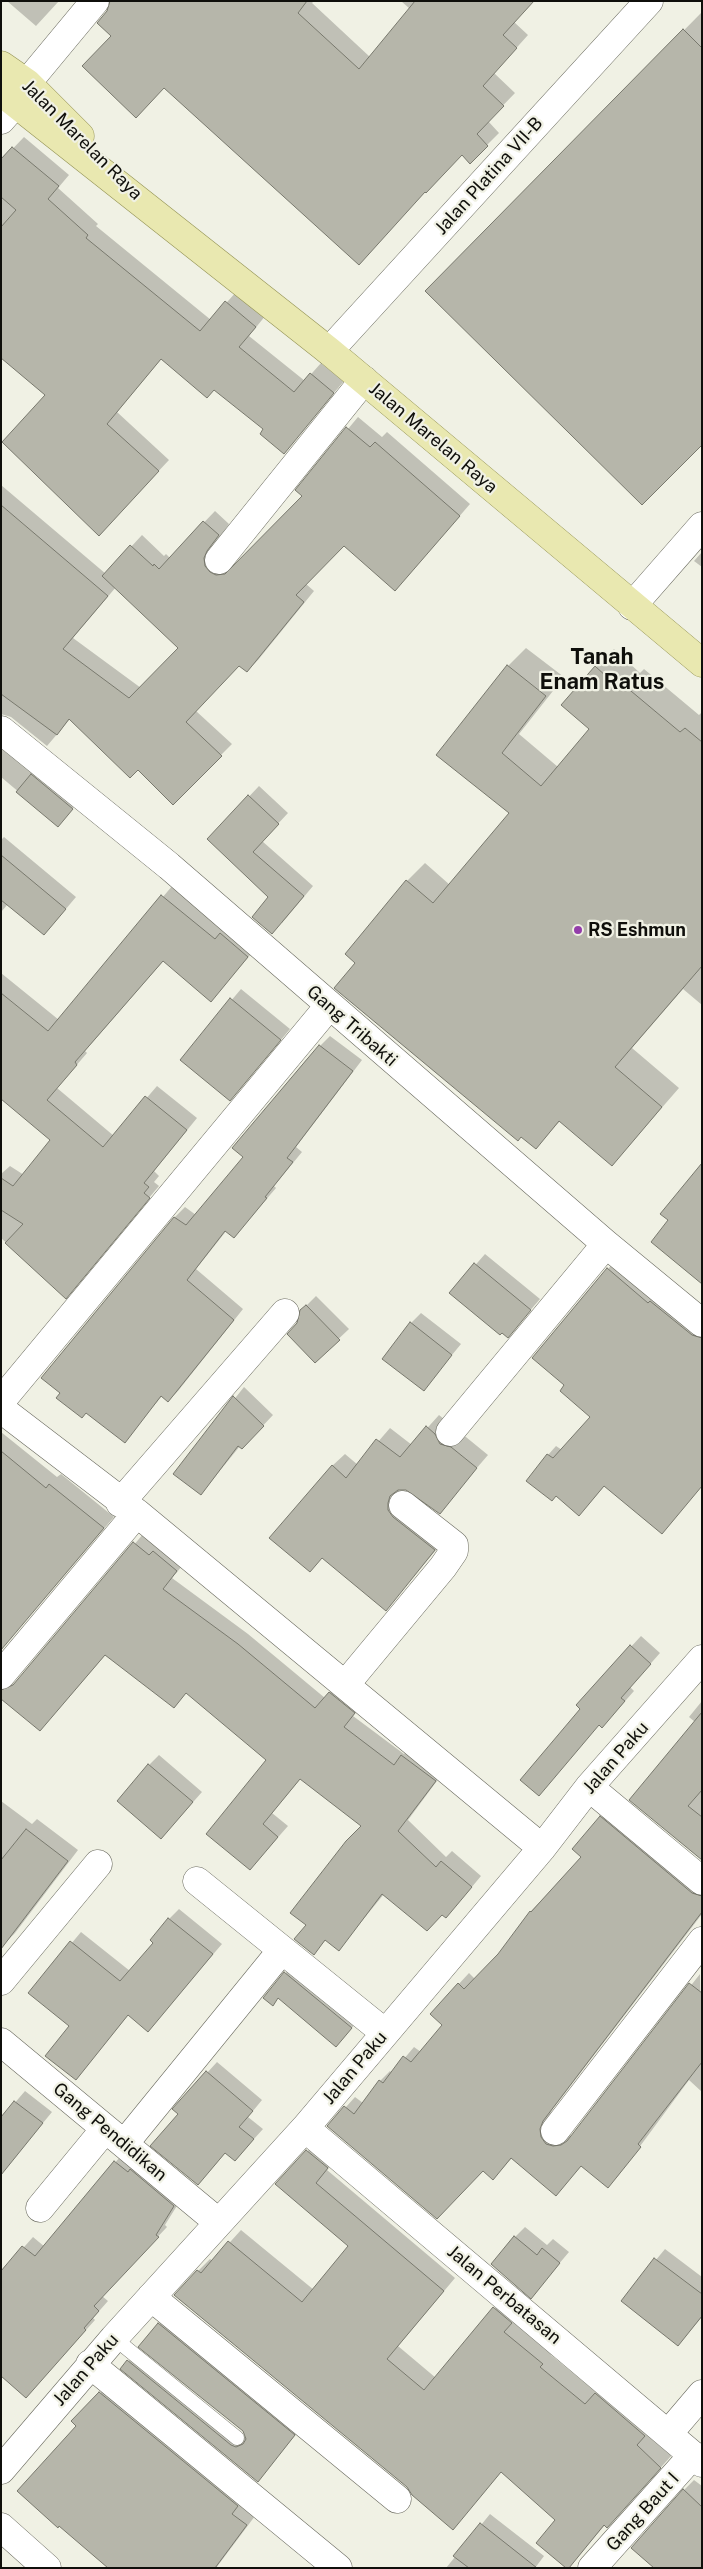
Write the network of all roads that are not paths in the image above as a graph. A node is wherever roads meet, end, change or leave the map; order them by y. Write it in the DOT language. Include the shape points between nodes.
graph roads {
  1 [pos="95,1"];
  2 [pos="649,1"];
  3 [pos="1,65"];
  4 [pos="11,100"];
  5 [pos="329,351"];
  6 [pos="364,380"];
  7 [pos="702,526"];
  8 [pos="219,560"];
  9 [pos="632,606"];
  10 [pos="702,663"];
  11 [pos="1,730"];
  12 [pos="329,1006"];
  13 [pos="606,1244"];
  14 [pos="285,1312"];
  15 [pos="702,1323"];
  16 [pos="1,1401"];
  17 [pos="1,1409"];
  18 [pos="450,1432"];
  19 [pos="403,1505"];
  20 [pos="129,1508"];
  21 [pos="702,1659"];
  22 [pos="1,1675"];
  23 [pos="345,1685"];
  24 [pos="589,1787"];
  25 [pos="542,1848"];
  26 [pos="98,1864"];
  27 [pos="197,1881"];
  28 [pos="702,1881"];
  29 [pos="702,1942"];
  30 [pos="282,1950"];
  31 [pos="1,1981"];
  32 [pos="384,2032"];
  33 [pos="1,2042"];
  34 [pos="305,2128"];
  35 [pos="555,2131"];
  36 [pos="115,2136"];
  37 [pos="40,2208"];
  38 [pos="218,2222"];
  39 [pos="151,2297"];
  40 [pos="114,2338"];
  41 [pos="90,2364"];
  42 [pos="702,2394"];
  43 [pos="668,2434"];
  44 [pos="237,2438"];
  45 [pos="697,2459"];
  46 [pos="1,2470"];
  47 [pos="397,2499"];
  48 [pos="1,2527"];
  49 [pos="47,2568"];
  50 [pos="338,2568"];
  51 [pos="592,2568"];
  1 -- 4 [label="street"];
  2 -- 5 [label="street, Jalan Platina VII-B"];
  3 -- 4 [label="main road, Jalan Marelan Raya"];
  4 -- 5 [label="main road, Jalan Marelan Raya"];
  5 -- 6 [label="main road, Jalan Marelan Raya"];
  6 -- 8 [label="street"];
  6 -- 9 [label="main road, Jalan Marelan Raya"];
  7 -- 9 [label="street"];
  9 -- 10 [label="main road, Jalan Marelan Raya"];
  11 -- 12 [label="street, Gang Tribakti" via="169,866"];
  12 -- 13 [label="street, Gang Tribakti"];
  12 -- 16 [label="street"];
  13 -- 15 [label="street, Gang Tribakti"];
  13 -- 18 [label="street"];
  14 -- 20 [label="street"];
  17 -- 20 [label="street"];
  19 -- 23 [label="street" via="454,1545 454,1551"];
  20 -- 22 [label="street"];
  20 -- 23 [label="street"];
  21 -- 24 [label="street, Jalan Paku"];
  23 -- 25 [label="street"];
  24 -- 25 [label="street, Jalan Paku"];
  24 -- 28 [label="street"];
  25 -- 32 [label="street, Jalan Paku"];
  26 -- 31 [label="street"];
  27 -- 30 [label="street"];
  29 -- 35 [label="street"];
  30 -- 32 [label="street"];
  30 -- 36 [label="street"];
  32 -- 34 [label="street, Jalan Paku"];
  33 -- 36 [label="street, Gang Pendidikan"];
  34 -- 38 [label="street, Jalan Paku"];
  34 -- 43 [label="street, Jalan Perbatasan"];
  36 -- 37 [label="street"];
  36 -- 38 [label="street, Gang Pendidikan"];
  38 -- 39 [label="street, Jalan Paku"];
  39 -- 40 [label="street, Jalan Paku"];
  39 -- 47 [label="street"];
  40 -- 41 [label="street, Jalan Paku"];
  40 -- 44 [label="lane"];
  41 -- 46 [label="street, Jalan Paku"];
  41 -- 50 [label="street"];
  42 -- 43 [label="street"];
  43 -- 45 [label="street, Jalan Perbatasan"];
  45 -- 51 [label="street, Gang Baut I"];
  48 -- 49 [label="street"];
}
